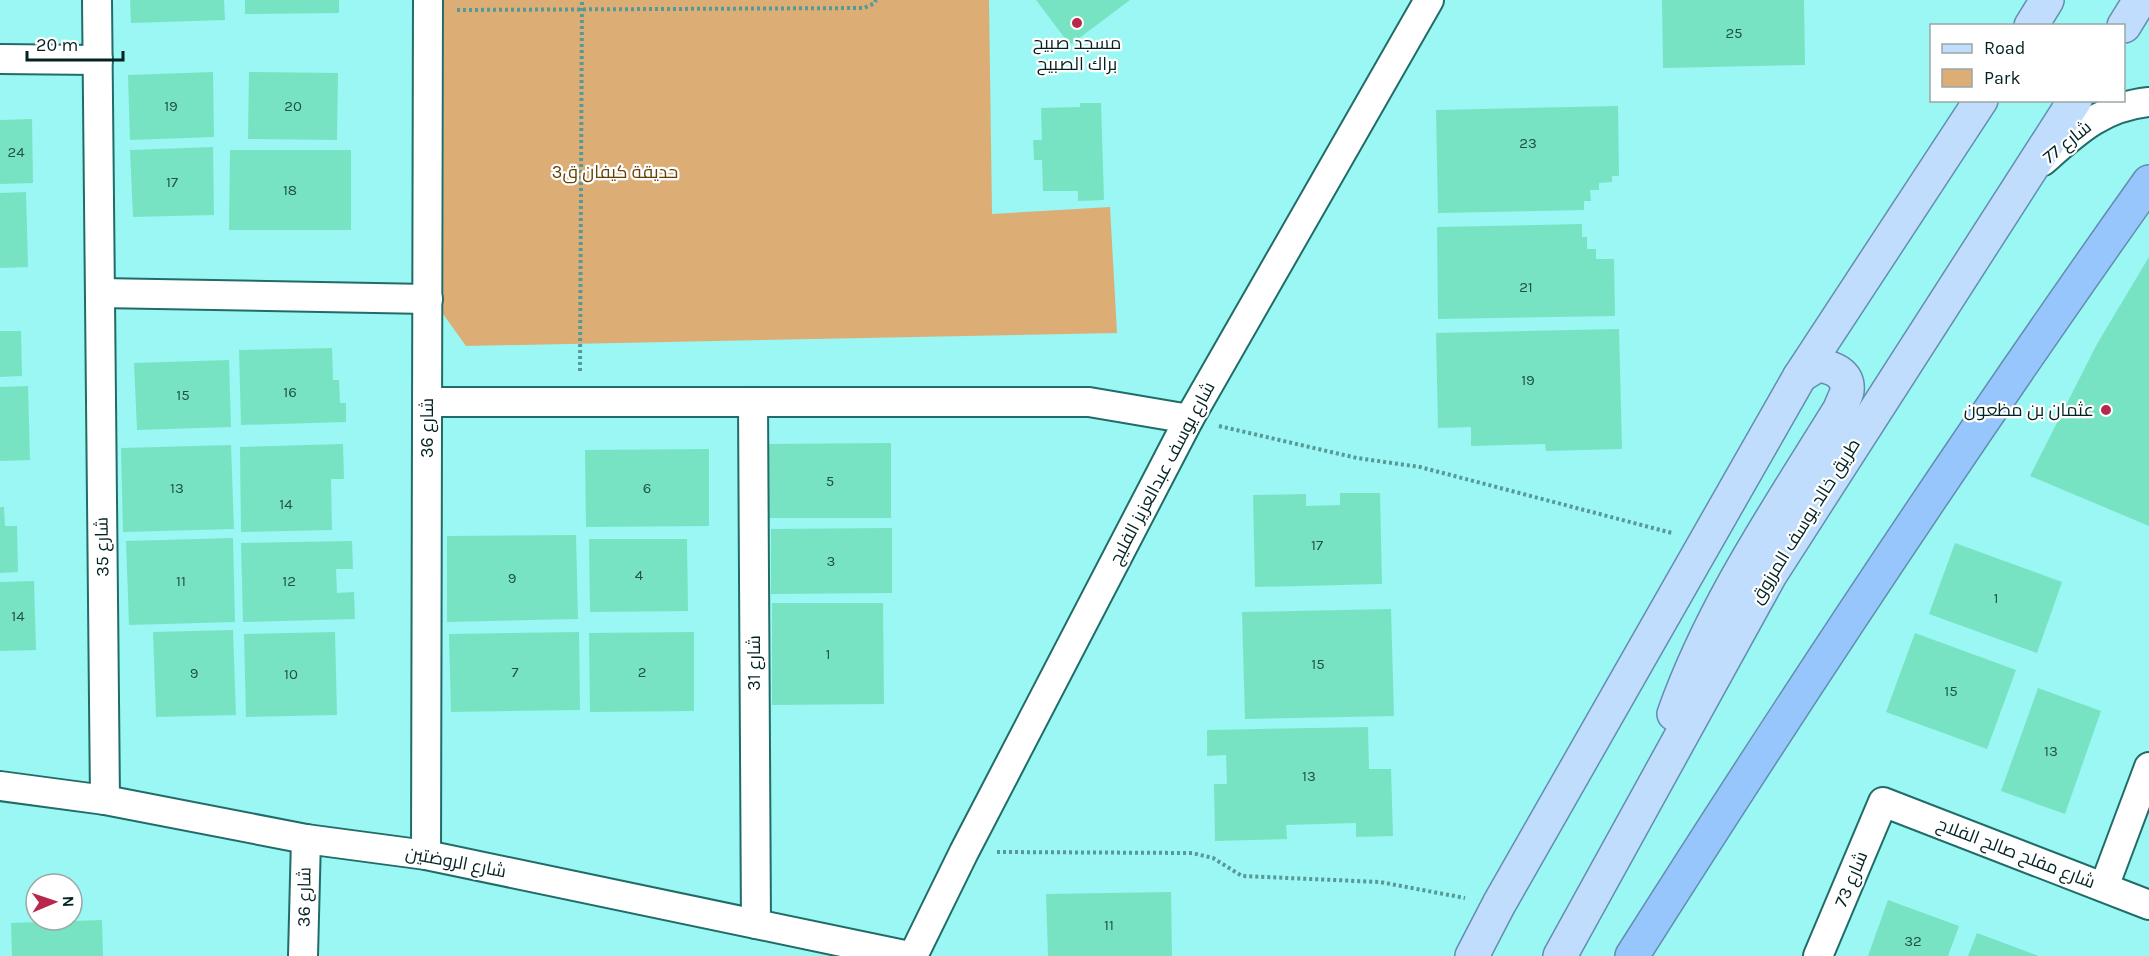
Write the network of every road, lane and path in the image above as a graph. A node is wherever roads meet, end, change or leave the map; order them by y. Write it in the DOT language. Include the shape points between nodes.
graph roads {
  1 [pos="97,0"];
  2 [pos="582,0"];
  3 [pos="876,0"];
  4 [pos="1429,0"];
  5 [pos="2048,0"];
  6 [pos="2140,0"];
  7 [pos="428,5"];
  8 [pos="582,11"];
  9 [pos="2032,24"];
  10 [pos="2125,24"];
  11 [pos="0,59"];
  12 [pos="98,60"];
  13 [pos="1980,102"];
  14 [pos="2074,102"];
  15 [pos="2149,102"];
  16 [pos="2024,178"];
  17 [pos="2149,182"];
  18 [pos="100,293"];
  19 [pos="428,299"];
  20 [pos="1800,376"];
  21 [pos="428,402"];
  22 [pos="580,402"];
  23 [pos="753,402"];
  24 [pos="1189,419"];
  25 [pos="1705,542"];
  26 [pos="2149,767"];
  27 [pos="0,786"];
  28 [pos="105,800"];
  29 [pos="1883,802"];
  30 [pos="1642,806"];
  31 [pos="306,839"];
  32 [pos="964,852"];
  33 [pos="426,855"];
  34 [pos="2104,887"];
  35 [pos="1499,904"];
  36 [pos="2149,904"];
  37 [pos="756,924"];
  38 [pos="303,956"];
  39 [pos="911,956"];
  40 [pos="1472,956"];
  41 [pos="1560,956"];
  42 [pos="1632,956"];
  43 [pos="1818,956"];
  1 -- 12 [label="street, شارع 35"];
  2 -- 8 [label="path"];
  3 -- 8 [label="path" via="864,8"];
  4 -- 24 [label="street, شارع يوسف عبدالعزيز الفليج"];
  5 -- 9 [label="main road"];
  6 -- 10 [label="main road"];
  7 -- 8 [label="path"];
  7 -- 19 [label="street, شارع 36"];
  8 -- 22 [label="path"];
  11 -- 12 [label="street"];
  12 -- 18 [label="street, شارع 35"];
  13 -- 20 [label="main road"];
  14 -- 16 [label="main road, طريق خالد يوسف المرزوق"];
  15 -- 16 [label="street, شارع 77" via="2127,105 2094,120"];
  16 -- 30 [label="main road, طريق خالد يوسف المرزوق" via="1770,574"];
  17 -- 42 [label="highway" via="2050,321 1741,784"];
  18 -- 19 [label="street"];
  18 -- 28 [label="street, شارع 35"];
  19 -- 21 [label="street, شارع 36"];
  20 -- 25 [label="main road"];
  20 -- 30 [label="main road" via="1818,365 1833,368 1843,376 1847,390 1840,409 1733,582 1688,675"];
  21 -- 22 [label="street"];
  21 -- 33 [label="street, شارع 36"];
  22 -- 23 [label="street"];
  23 -- 24 [label="street" via="1089,402"];
  23 -- 37 [label="street, شارع 31"];
  24 -- 25 [label="path" via="1357,458 1420,467"];
  24 -- 32 [label="street, شارع يوسف عبدالعزيز الفليج"];
  25 -- 35 [label="main road"];
  26 -- 34 [label="street"];
  27 -- 28 [label="street, شارع الروضتين"];
  28 -- 31 [label="street, شارع الروضتين"];
  29 -- 34 [label="street, شارع مفلح صالح الفلاح"];
  29 -- 43 [label="street, شارع 73"];
  30 -- 41 [label="main road, طريق خالد يوسف المرزوق"];
  31 -- 33 [label="street, شارع الروضتين"];
  31 -- 38 [label="street, شارع 36"];
  32 -- 35 [label="path" via="1192,853 1213,858 1242,876 1380,882"];
  32 -- 39 [label="street, شارع يوسف عبدالعزيز الفليج"];
  33 -- 37 [label="street, شارع الروضتين"];
  34 -- 36 [label="street, شارع مفلح صالح الفلاح"];
  35 -- 40 [label="main road"];
  37 -- 39 [label="street, شارع الروضتين"];
}
